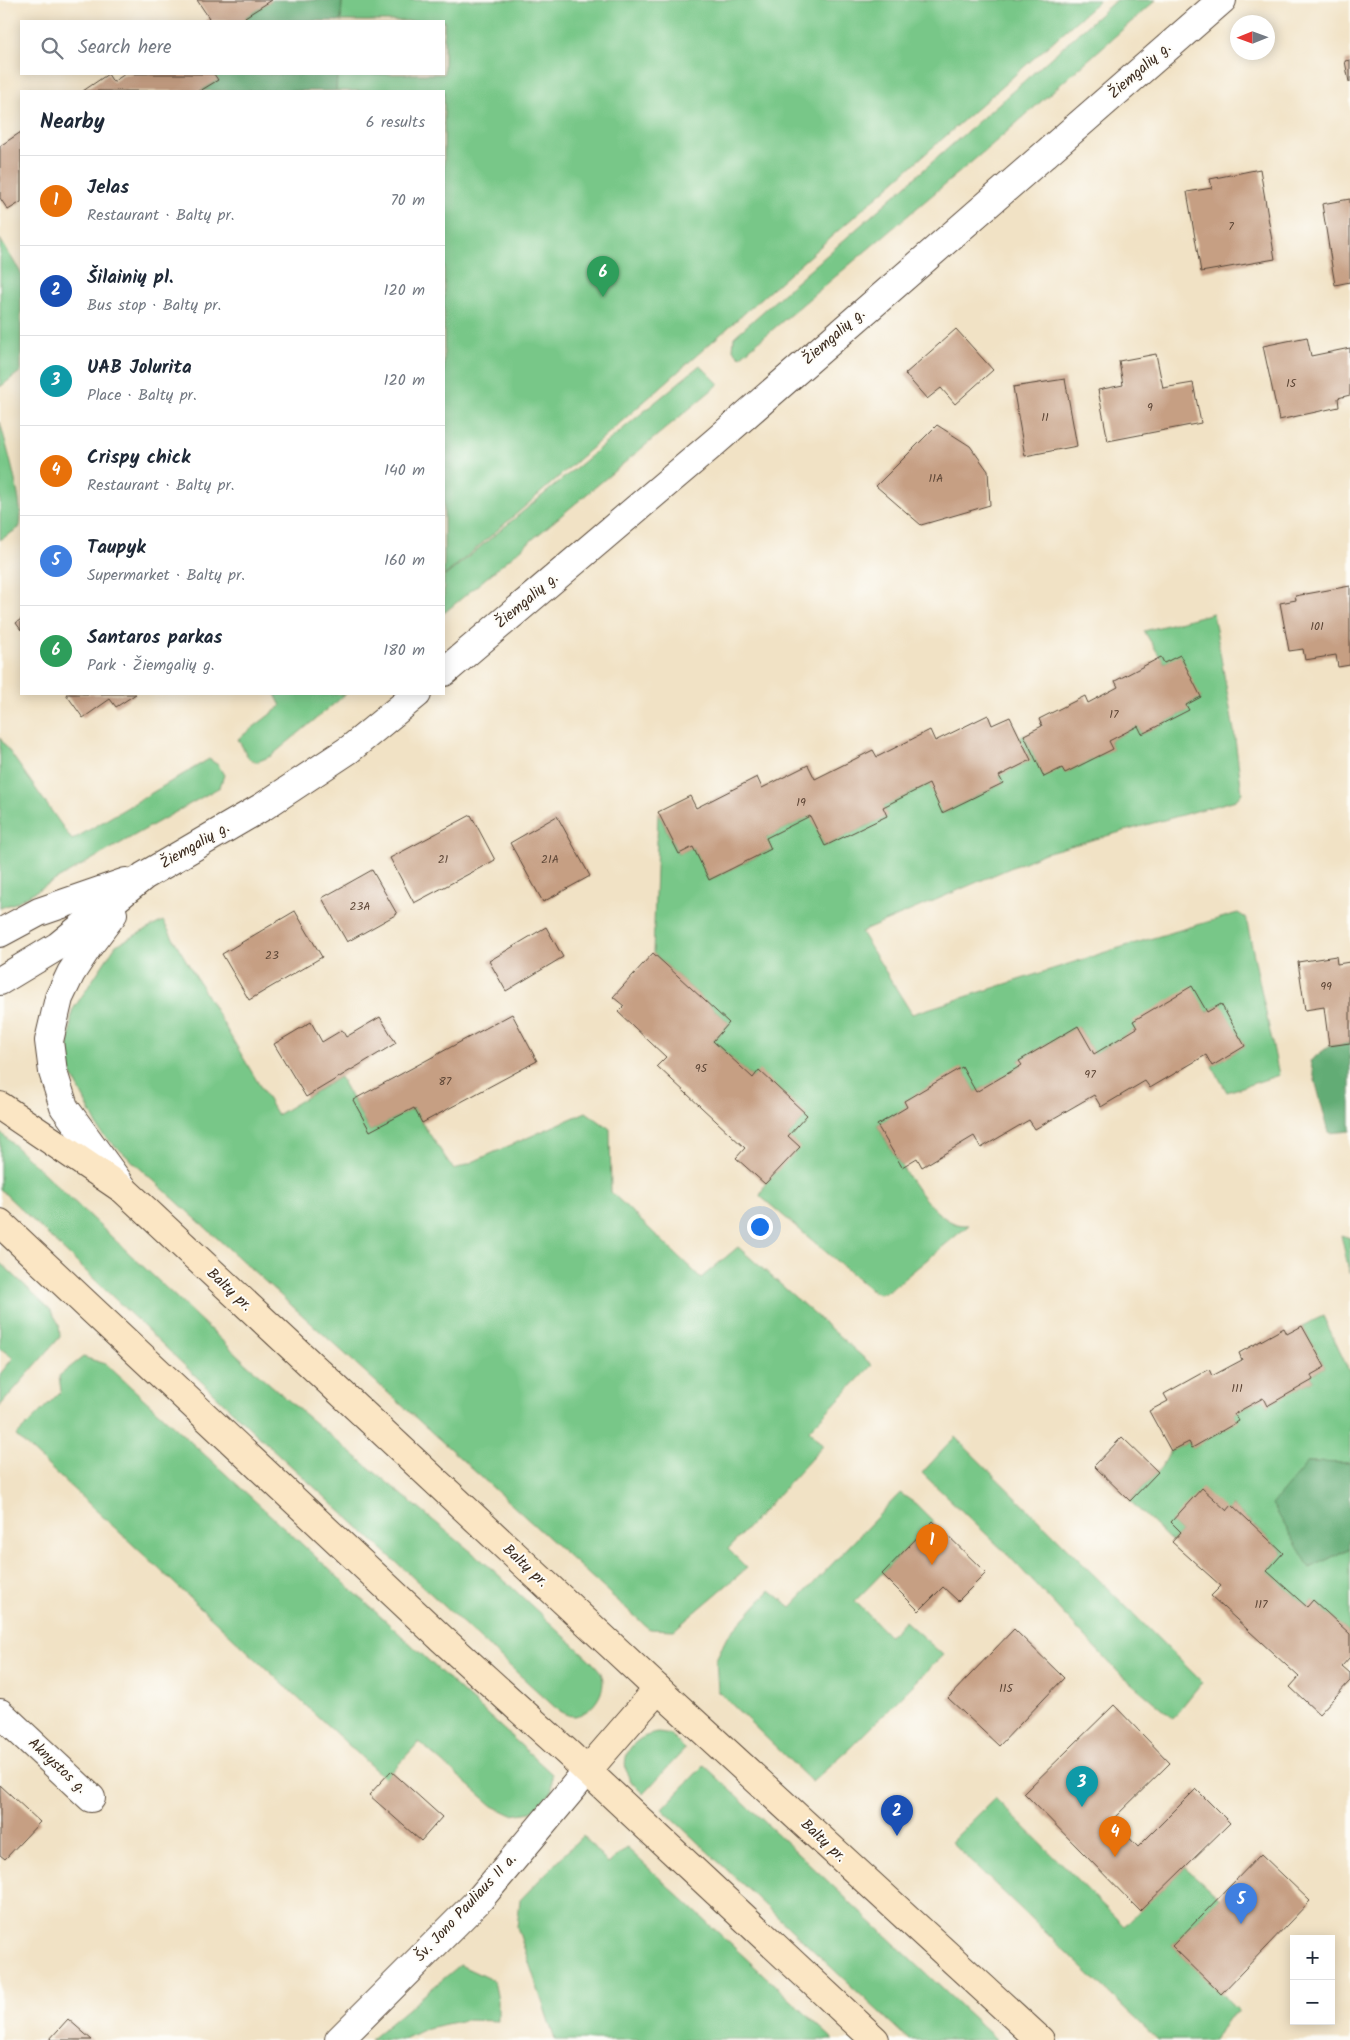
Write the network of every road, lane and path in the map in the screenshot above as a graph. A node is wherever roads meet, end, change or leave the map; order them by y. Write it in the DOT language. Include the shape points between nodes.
graph roads {
  1 [pos="1222,0"];
  2 [pos="445,671"];
  3 [pos="416,695"];
  4 [pos="144,876"];
  5 [pos="0,933"];
  6 [pos="0,981"];
  7 [pos="0,1106"];
  8 [pos="124,1190"];
  9 [pos="0,1223"];
  10 [pos="658,1689"];
  11 [pos="0,1714"];
  12 [pos="587,1771"];
  13 [pos="91,1798"];
  14 [pos="339,2040"];
  15 [pos="875,2040"];
  16 [pos="1040,2040"];
  1 -- 2 [label="street, Žiemgalių g." via="715,442"];
  3 -- 4 [label="street, Žiemgalių g." via="342,754 264,806"];
  4 -- 5 [label="street, Žiemgalių g." via="39,912"];
  4 -- 6 [label="street, Žiemgalių g." via="58,946"];
  4 -- 8 [label="street" via="71,973 59,998 49,1041 53,1072 64,1107"];
  7 -- 8 [label="main road, Baltų pr."];
  8 -- 10 [label="main road, Baltų pr."];
  9 -- 12 [label="main road"];
  10 -- 12 [label="main road"];
  10 -- 16 [label="main road, Baltų pr."];
  11 -- 13 [label="street, Aknystos g."];
  12 -- 14 [label="street, Šv. Jono Pauliaus II a." via="479,1900"];
  12 -- 15 [label="main road"];
}
